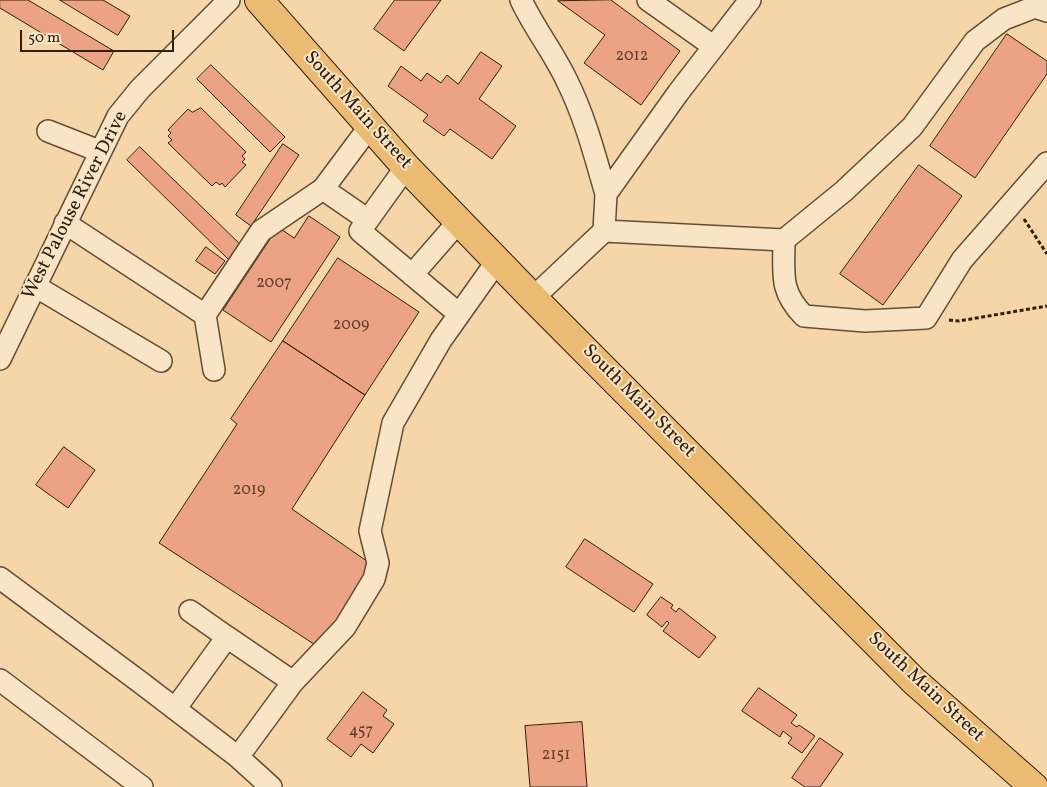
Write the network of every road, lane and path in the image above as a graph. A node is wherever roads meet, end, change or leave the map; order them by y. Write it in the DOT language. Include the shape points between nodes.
graph roads {
  1 [pos="230,0"];
  2 [pos="259,0"];
  3 [pos="521,0"];
  4 [pos="648,0"];
  5 [pos="750,0"];
  6 [pos="1047,10"];
  7 [pos="713,46"];
  8 [pos="370,126"];
  9 [pos="48,132"];
  10 [pos="99,151"];
  11 [pos="1047,163"];
  12 [pos="406,167"];
  13 [pos="323,189"];
  14 [pos="606,194"];
  15 [pos="1012,203"];
  16 [pos="368,220"];
  17 [pos="459,221"];
  18 [pos="65,223"];
  19 [pos="604,231"];
  20 [pos="784,240"];
  21 [pos="1047,254"];
  22 [pos="497,261"];
  23 [pos="412,275"];
  24 [pos="35,286"];
  25 [pos="533,298"];
  26 [pos="1047,306"];
  27 [pos="459,314"];
  28 [pos="205,315"];
  29 [pos="926,318"];
  30 [pos="0,359"];
  31 [pos="161,361"];
  32 [pos="214,370"];
  33 [pos="0,578"];
  34 [pos="190,611"];
  35 [pos="227,636"];
  36 [pos="0,680"];
  37 [pos="293,682"];
  38 [pos="175,709"];
  39 [pos="238,757"];
  40 [pos="142,787"];
  41 [pos="271,787"];
  42 [pos="1034,787"];
  1 -- 10 [label="street, West Palouse River Drive" via="140,89 118,116"];
  2 -- 8 [label="highway, South Main Street"];
  3 -- 14 [label="street" via="567,79"];
  4 -- 7 [label="street"];
  5 -- 7 [label="street"];
  6 -- 20 [label="street" via="1036,7 1004,19 975,41 912,127 844,191"];
  7 -- 14 [label="street"];
  8 -- 12 [label="highway, South Main Street"];
  8 -- 13 [label="street"];
  9 -- 10 [label="street"];
  10 -- 18 [label="street, West Palouse River Drive"];
  11 -- 15 [label="street"];
  12 -- 16 [label="street"];
  12 -- 17 [label="highway, South Main Street"];
  13 -- 16 [label="street"];
  13 -- 28 [label="street" via="262,231"];
  14 -- 19 [label="street"];
  15 -- 21 [label="path"];
  15 -- 29 [label="street" via="962,260"];
  16 -- 23 [label="street" via="360,231"];
  17 -- 22 [label="highway, South Main Street"];
  17 -- 23 [label="street"];
  18 -- 24 [label="street, West Palouse River Drive"];
  18 -- 28 [label="street"];
  19 -- 20 [label="street"];
  19 -- 25 [label="street"];
  20 -- 29 [label="street" via="786,293 804,316 865,321"];
  22 -- 25 [label="highway, South Main Street"];
  22 -- 27 [label="street"];
  23 -- 27 [label="street"];
  24 -- 30 [label="street, West Palouse River Drive"];
  24 -- 31 [label="street"];
  25 -- 42 [label="highway, South Main Street" via="914,681"];
  26 -- 29 [label="path" via="959,321"];
  27 -- 37 [label="street" via="440,340 393,422 370,531 378,563 374,579 345,627"];
  28 -- 32 [label="street"];
  33 -- 38 [label="street"];
  34 -- 35 [label="street"];
  35 -- 37 [label="street"];
  35 -- 38 [label="street"];
  36 -- 40 [label="street"];
  37 -- 39 [label="street"];
  38 -- 39 [label="street"];
  39 -- 41 [label="street"];
}
